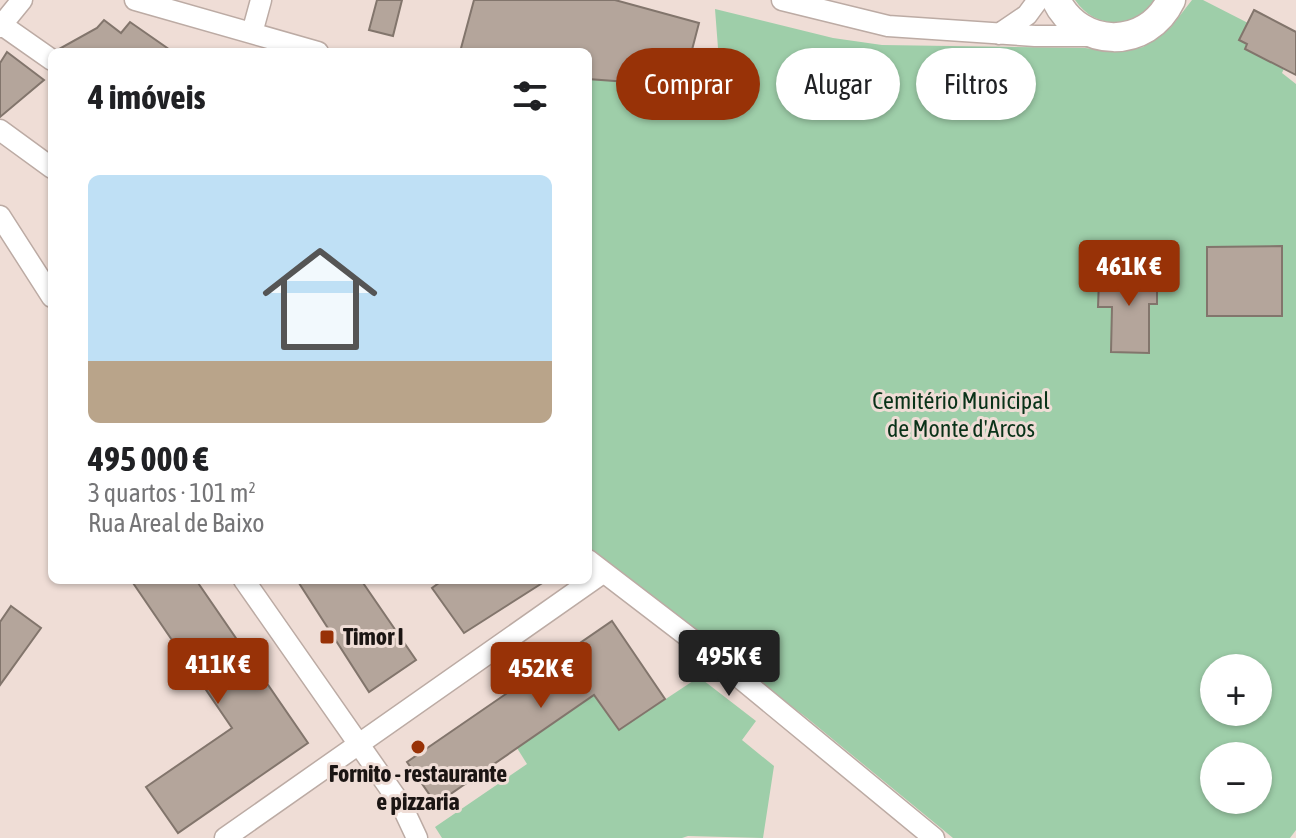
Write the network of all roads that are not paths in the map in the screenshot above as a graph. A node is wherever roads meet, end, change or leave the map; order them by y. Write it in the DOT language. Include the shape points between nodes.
graph roads {
  1 [pos="22,0"];
  2 [pos="135,0"];
  3 [pos="261,0"];
  4 [pos="782,0"];
  5 [pos="1038,0"];
  6 [pos="1056,0"];
  7 [pos="1171,0"];
  8 [pos="1,26"];
  9 [pos="252,33"];
  10 [pos="999,34"];
  11 [pos="1095,36"];
  12 [pos="304,48"];
  13 [pos="48,57"];
  14 [pos="0,130"];
  15 [pos="48,165"];
  16 [pos="0,216"];
  17 [pos="48,291"];
  18 [pos="596,566"];
  19 [pos="247,584"];
  20 [pos="572,584"];
  21 [pos="359,744"];
  22 [pos="225,838"];
  23 [pos="417,838"];
  24 [pos="934,838"];
  1 -- 8 [label="street"];
  2 -- 9 [label="street"];
  3 -- 9 [label="street"];
  4 -- 10 [label="street" via="888,26"];
  5 -- 10 [label="street" via="1027,15"];
  6 -- 11 [label="street" via="1067,17"];
  7 -- 11 [label="street" via="1161,16 1138,33 1124,38"];
  8 -- 13 [label="street"];
  9 -- 12 [label="street"];
  10 -- 11 [label="street"];
  14 -- 15 [label="street"];
  16 -- 17 [label="street"];
  18 -- 24 [label="street"];
  19 -- 21 [label="street"];
  20 -- 21 [label="street"];
  21 -- 22 [label="street"];
  21 -- 23 [label="street" via="402,806"];
}
